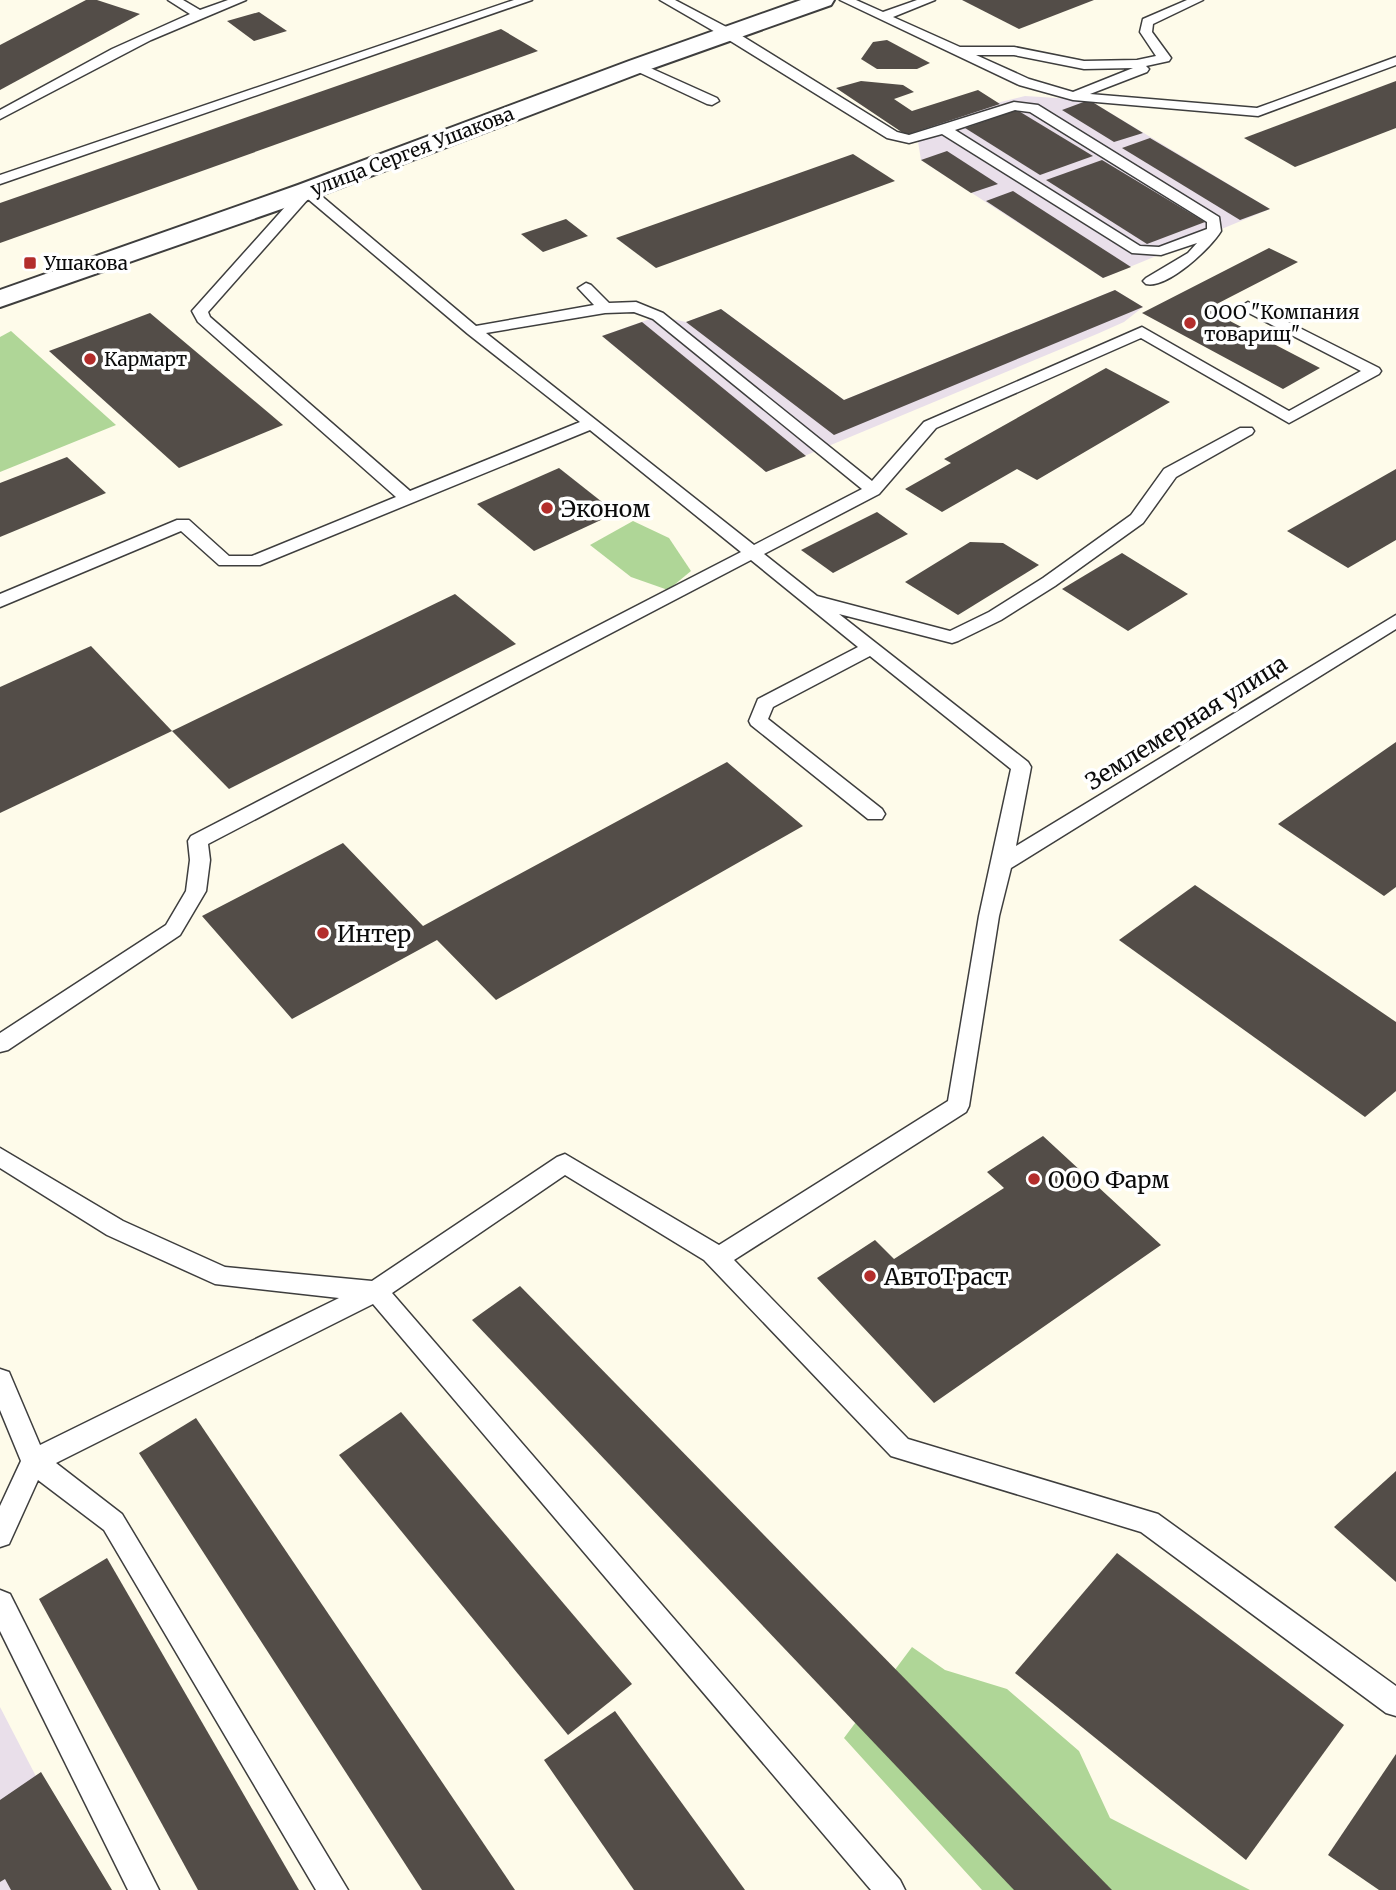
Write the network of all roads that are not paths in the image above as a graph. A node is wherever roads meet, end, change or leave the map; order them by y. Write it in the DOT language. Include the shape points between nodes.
graph roads {
  1 [pos="174,0"];
  2 [pos="240,0"];
  3 [pos="526,0"];
  4 [pos="666,0"];
  5 [pos="823,0"];
  6 [pos="846,0"];
  7 [pos="929,0"];
  8 [pos="1197,0"];
  9 [pos="197,13"];
  10 [pos="881,17"];
  11 [pos="729,34"];
  12 [pos="951,50"];
  13 [pos="1164,58"];
  14 [pos="1396,61"];
  15 [pos="637,66"];
  16 [pos="1073,96"];
  17 [pos="712,101"];
  18 [pos="0,115"];
  19 [pos="944,129"];
  20 [pos="0,180"];
  21 [pos="307,191"];
  22 [pos="1214,231"];
  23 [pos="1151,281"];
  24 [pos="586,288"];
  25 [pos="0,299"];
  26 [pos="653,303"];
  27 [pos="636,307"];
  28 [pos="1248,307"];
  29 [pos="605,308"];
  30 [pos="473,331"];
  31 [pos="592,423"];
  32 [pos="1246,432"];
  33 [pos="873,490"];
  34 [pos="408,498"];
  35 [pos="752,553"];
  36 [pos="811,600"];
  37 [pos="0,601"];
  38 [pos="1396,621"];
  39 [pos="871,648"];
  40 [pos="875,814"];
  41 [pos="1002,864"];
  42 [pos="0,1044"];
  43 [pos="0,1157"];
  44 [pos="717,1259"];
  45 [pos="376,1291"];
  46 [pos="0,1380"];
  47 [pos="34,1461"];
  48 [pos="0,1535"];
  49 [pos="0,1603"];
  50 [pos="1396,1703"];
  51 [pos="144,1890"];
  52 [pos="333,1890"];
  53 [pos="890,1890"];
  1 -- 9 [label="lane"];
  2 -- 9 [label="lane"];
  3 -- 20 [label="lane"];
  4 -- 11 [label="lane"];
  5 -- 11 [label="street, улица Сергея Ушакова"];
  6 -- 10 [label="lane"];
  7 -- 10 [label="lane"];
  8 -- 13 [label="lane" via="1147,22 1146,32"];
  9 -- 18 [label="lane"];
  10 -- 12 [label="lane"];
  11 -- 15 [label="street, улица Сергея Ушакова"];
  11 -- 19 [label="lane" via="892,135 909,139"];
  12 -- 13 [label="lane" via="1014,51 1084,65 1137,64"];
  12 -- 16 [label="lane" via="1024,82"];
  13 -- 16 [label="lane"];
  14 -- 16 [label="lane" via="1258,112"];
  15 -- 17 [label="lane"];
  15 -- 21 [label="street, улица Сергея Ушакова"];
  19 -- 22 [label="lane" via="1137,250 1161,251"];
  19 -- 22 [label="lane" via="1014,106 1033,108 1214,220"];
  21 -- 25 [label="street, улица Сергея Ушакова"];
  21 -- 30 [label="lane"];
  21 -- 34 [label="lane" via="200,311 203,319"];
  22 -- 23 [label="lane" via="1193,256"];
  24 -- 29 [label="lane"];
  26 -- 27 [label="lane"];
  27 -- 29 [label="lane"];
  27 -- 33 [label="lane" via="658,316"];
  28 -- 33 [label="lane" via="1373,371 1289,418 1142,332 930,425"];
  29 -- 30 [label="lane"];
  30 -- 31 [label="lane"];
  31 -- 34 [label="lane"];
  31 -- 35 [label="lane"];
  32 -- 36 [label="lane" via="1170,474 1137,519 1049,582 952,637"];
  33 -- 35 [label="lane"];
  34 -- 37 [label="lane" via="241,563 225,561 183,524"];
  35 -- 36 [label="lane"];
  35 -- 42 [label="lane" via="198,841 196,891 173,930"];
  36 -- 39 [label="lane"];
  38 -- 41 [label="lane, Землемерная улица"];
  39 -- 40 [label="lane" via="765,703 758,721"];
  39 -- 41 [label="lane" via="1021,767"];
  41 -- 44 [label="lane" via="958,1106"];
  43 -- 45 [label="lane" via="115,1228 223,1277"];
  44 -- 45 [label="lane" via="565,1163"];
  44 -- 50 [label="lane" via="900,1448 1149,1522"];
  45 -- 47 [label="lane"];
  45 -- 53 [label="lane"];
  46 -- 47 [label="lane"];
  47 -- 48 [label="lane"];
  47 -- 52 [label="lane" via="113,1522"];
  49 -- 51 [label="lane"];
}
